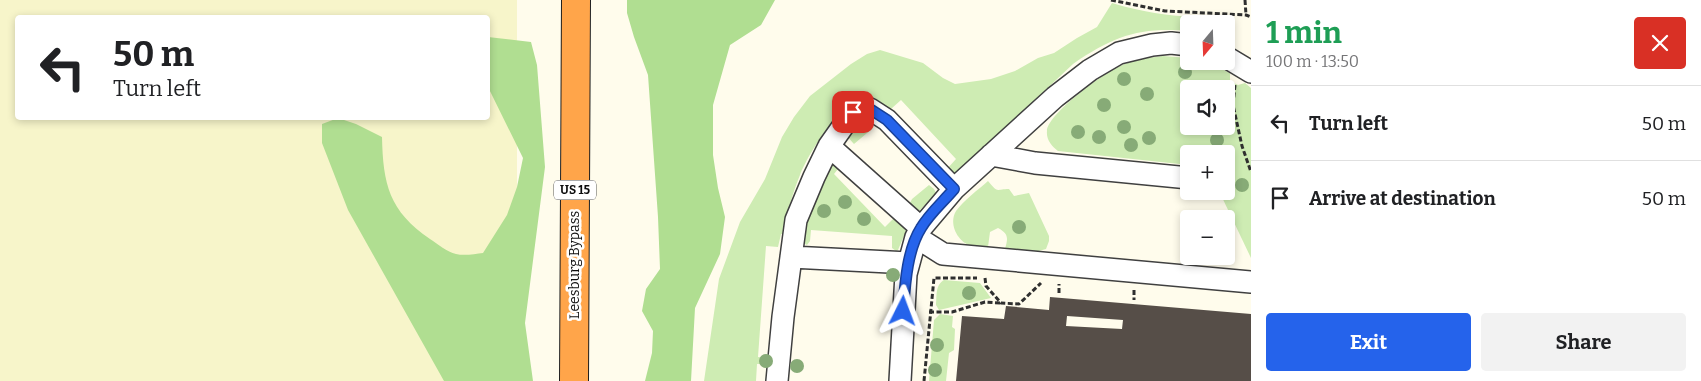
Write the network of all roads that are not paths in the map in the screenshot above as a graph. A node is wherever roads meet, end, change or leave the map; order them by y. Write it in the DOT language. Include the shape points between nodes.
graph roads {
  1 [pos="576,0"];
  2 [pos="1180,44"];
  3 [pos="1235,61"];
  4 [pos="1249,67"];
  5 [pos="829,146"];
  6 [pos="991,155"];
  7 [pos="1180,177"];
  8 [pos="954,189"];
  9 [pos="919,232"];
  10 [pos="791,257"];
  11 [pos="909,263"];
  12 [pos="1251,282"];
  13 [pos="574,381"];
  14 [pos="777,381"];
  15 [pos="900,381"];
  1 -- 13 [label="highway, Leesburg Bypass / US 15"];
  2 -- 6 [label="lane" via="1133,49 1105,60 1055,97"];
  3 -- 4 [label="lane"];
  5 -- 8 [label="lane" via="853,112 870,109 887,120"];
  5 -- 9 [label="lane"];
  5 -- 10 [label="lane" via="796,220"];
  6 -- 7 [label="lane" via="1035,163"];
  6 -- 8 [label="lane"];
  8 -- 9 [label="lane"];
  9 -- 11 [label="lane"];
  9 -- 12 [label="lane" via="943,254"];
  10 -- 11 [label="lane"];
  10 -- 14 [label="lane"];
  11 -- 15 [label="lane"];
}
